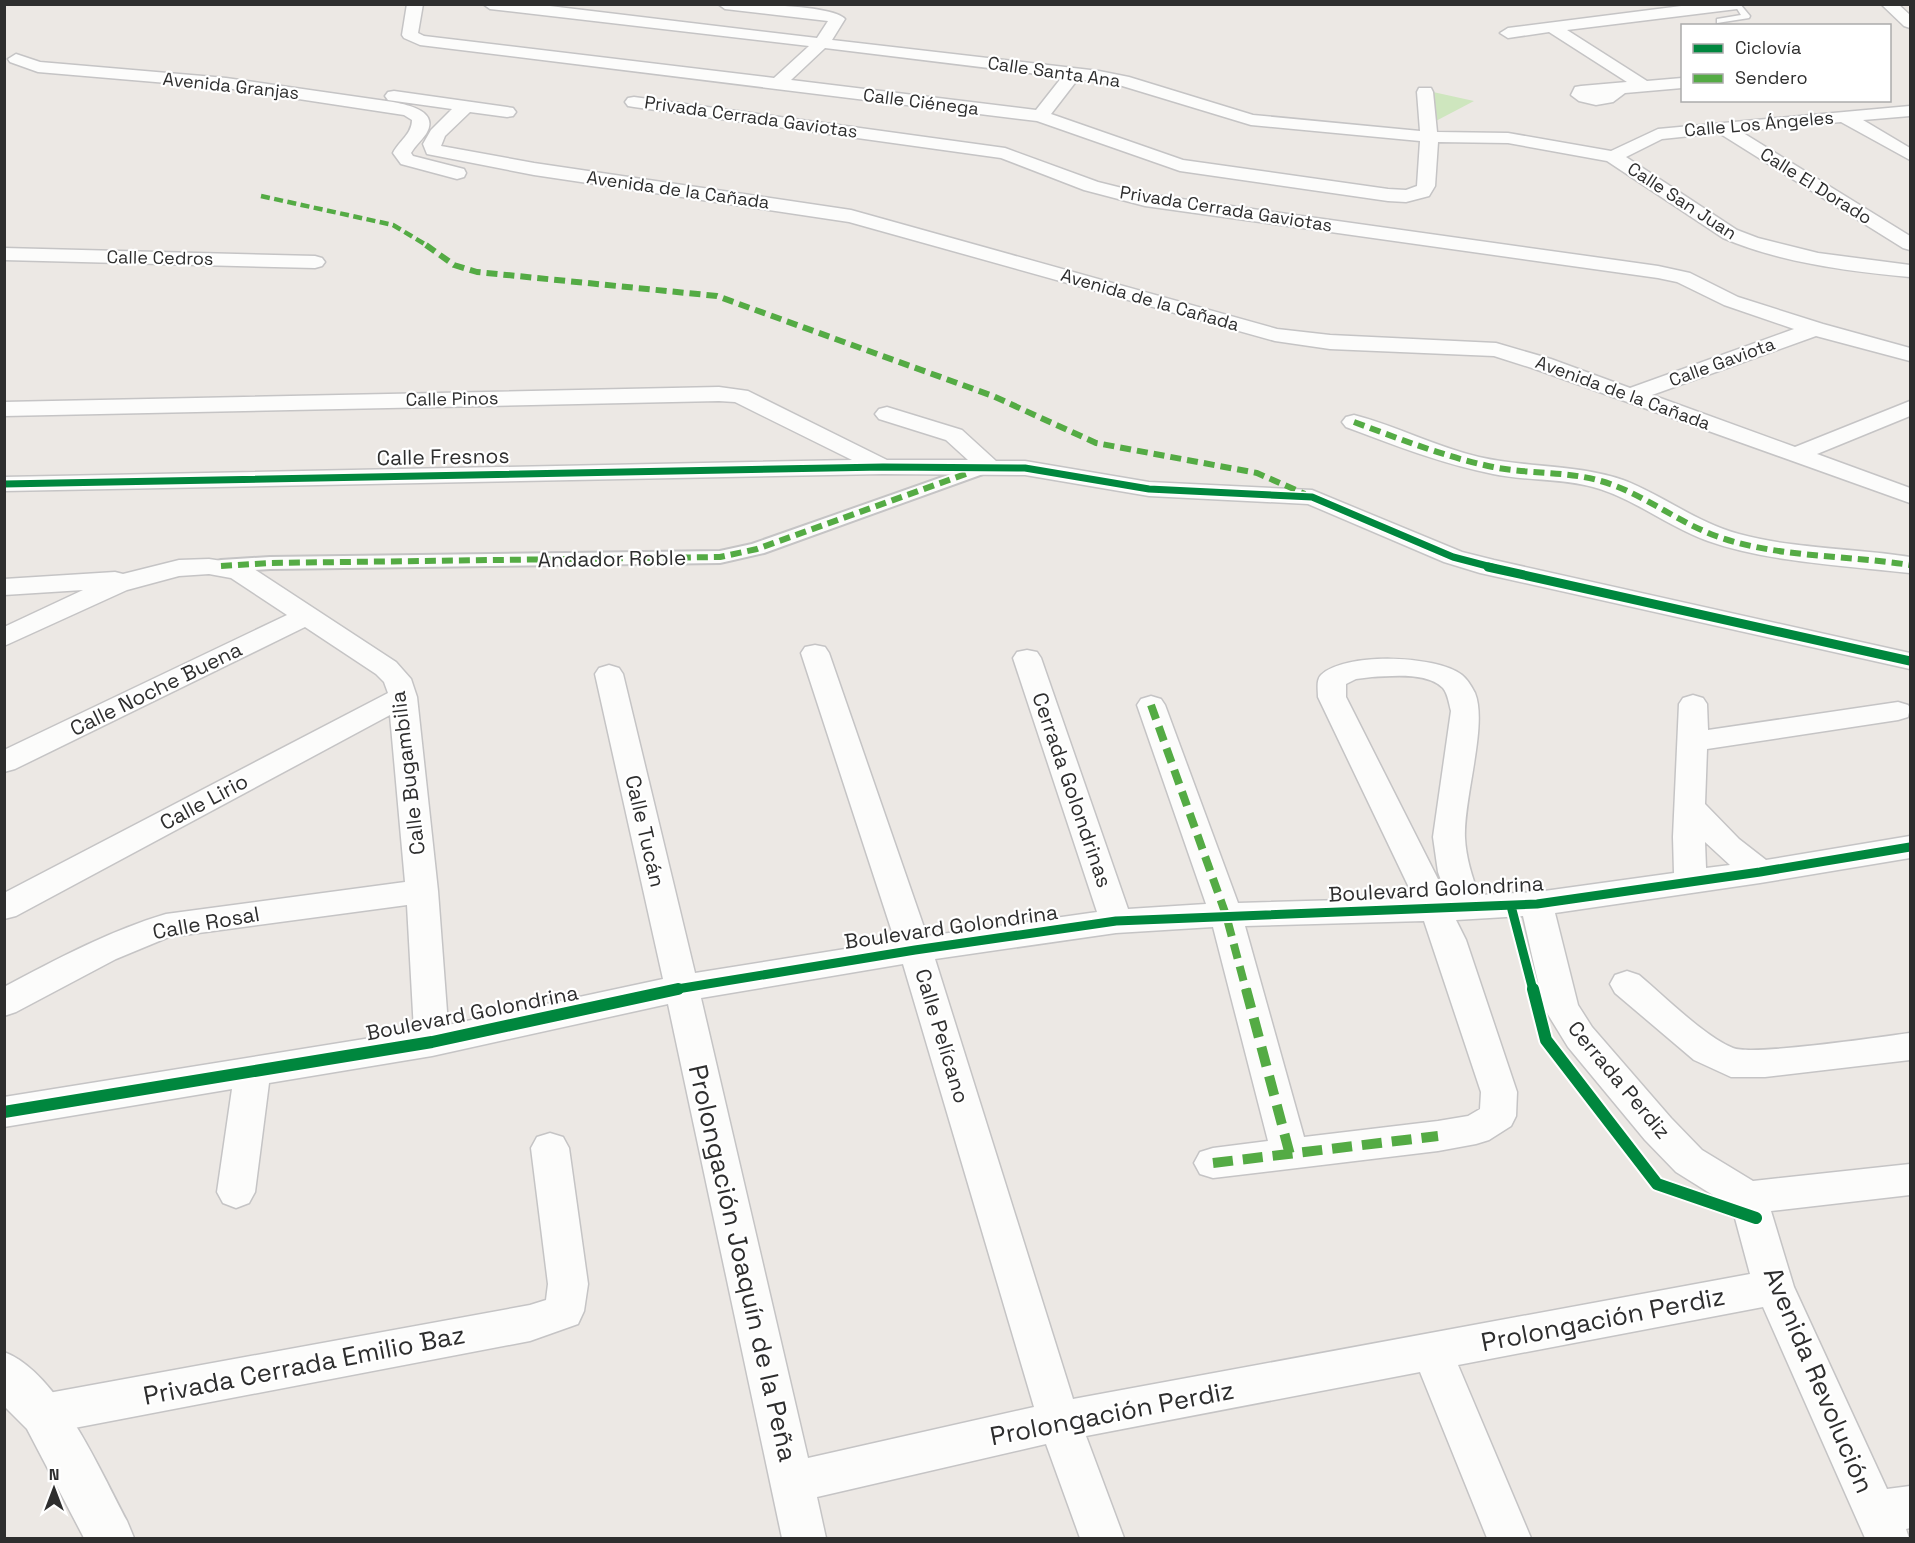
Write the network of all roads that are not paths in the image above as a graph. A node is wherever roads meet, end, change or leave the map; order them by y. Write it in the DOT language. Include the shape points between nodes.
graph roads {
  1 [pos="415,4"];
  2 [pos="490,4"];
  3 [pos="634,4"];
  4 [pos="725,4"];
  5 [pos="1888,4"];
  6 [pos="1737,5"];
  7 [pos="1708,10"];
  8 [pos="614,18"];
  9 [pos="1910,22"];
  10 [pos="1722,23"];
  11 [pos="1891,25"];
  12 [pos="1553,28"];
  13 [pos="1508,33"];
  14 [pos="820,44"];
  15 [pos="10,59"];
  16 [pos="163,66"];
  17 [pos="1074,73"];
  18 [pos="147,77"];
  19 [pos="1681,83"];
  20 [pos="776,85"];
  21 [pos="1642,85"];
  22 [pos="1620,88"];
  23 [pos="1425,92"];
  24 [pos="634,102"];
  25 [pos="466,106"];
  26 [pos="1911,111"];
  27 [pos="507,112"];
  28 [pos="1040,116"];
  29 [pos="1844,117"];
  30 [pos="1721,127"];
  31 [pos="418,133"];
  32 [pos="437,134"];
  33 [pos="1429,137"];
  34 [pos="1911,155"];
  35 [pos="1613,157"];
  36 [pos="534,169"];
  37 [pos="1911,244"];
  38 [pos="4,255"];
  39 [pos="315,262"];
  40 [pos="1911,271"];
  41 [pos="1815,329"];
  42 [pos="1911,355"];
  43 [pos="1629,396"];
  44 [pos="1911,408"];
  45 [pos="4,409"];
  46 [pos="886,414"];
  47 [pos="1354,422"];
  48 [pos="1795,455"];
  49 [pos="988,466"];
  50 [pos="883,467"];
  51 [pos="4,484"];
  52 [pos="1911,496"];
  53 [pos="1911,565"];
  54 [pos="221,566"];
  55 [pos="132,579"];
  56 [pos="4,587"];
  57 [pos="308,615"];
  58 [pos="4,638"];
  59 [pos="815,653"];
  60 [pos="1027,658"];
  61 [pos="1911,661"];
  62 [pos="609,674"];
  63 [pos="403,696"];
  64 [pos="1693,704"];
  65 [pos="1151,705"];
  66 [pos="1898,711"];
  67 [pos="1694,742"];
  68 [pos="4,762"];
  69 [pos="1691,808"];
  70 [pos="1911,847"];
  71 [pos="1760,872"];
  72 [pos="1691,882"];
  73 [pos="422,891"];
  74 [pos="1537,904"];
  75 [pos="4,908"];
  76 [pos="1468,908"];
  77 [pos="1435,909"];
  78 [pos="1226,915"];
  79 [pos="1116,921"];
  80 [pos="915,950"];
  81 [pos="1627,984"];
  82 [pos="682,988"];
  83 [pos="4,1003"];
  84 [pos="432,1042"];
  85 [pos="1911,1047"];
  86 [pos="252,1073"];
  87 [pos="4,1112"];
  88 [pos="550,1148"];
  89 [pos="1290,1155"];
  90 [pos="1213,1163"];
  91 [pos="1911,1179"];
  92 [pos="236,1192"];
  93 [pos="1752,1208"];
  94 [pos="1774,1287"];
  95 [pos="1432,1351"];
  96 [pos="4,1373"];
  97 [pos="43,1414"];
  98 [pos="1059,1421"];
  99 [pos="793,1482"];
  100 [pos="1891,1519"];
  101 [pos="110,1539"];
  102 [pos="804,1539"];
  103 [pos="1102,1539"];
  104 [pos="1509,1539"];
  1 -- 20 [label="street, Calle Ciénega" via="412,38"];
  2 -- 8 [label="street, Calle Santa Ana"];
  3 -- 8 [label="street"];
  4 -- 14 [label="street" via="837,19 837,25"];
  5 -- 9 [label="street"];
  6 -- 7 [label="street"];
  6 -- 10 [label="lane" via="1746,16"];
  7 -- 10 [label="street"];
  7 -- 12 [label="street"];
  8 -- 14 [label="street, Calle Santa Ana"];
  9 -- 11 [label="street"];
  12 -- 13 [label="street"];
  12 -- 21 [label="street"];
  14 -- 17 [label="street, Calle Santa Ana"];
  14 -- 20 [label="street"];
  15 -- 16 [label="street"];
  15 -- 18 [label="street" via="38,67"];
  16 -- 18 [label="street, Avenida Granjas"];
  16 -- 25 [label="street, Avenida Granjas"];
  17 -- 28 [label="street"];
  17 -- 33 [label="street, Calle Santa Ana" via="1123,81 1251,120"];
  18 -- 31 [label="street, Avenida Granjas" via="226,83 393,107 420,118"];
  19 -- 21 [label="street"];
  20 -- 28 [label="street, Calle Ciénega"];
  21 -- 22 [label="street"];
  23 -- 33 [label="street"];
  24 -- 41 [label="street, Privada Cerrada Gaviotas" via="1005,153 1091,186 1145,200 1658,272 1683,277 1731,301"];
  25 -- 27 [label="street, Avenida Granjas"];
  25 -- 32 [label="street"];
  26 -- 29 [label="street, Calle Los Ángeles"];
  28 -- 33 [label="street, Calle Ciénega" via="1180,165 1406,196 1422,192 1426,186"];
  29 -- 30 [label="street, Calle Los Ángeles"];
  29 -- 34 [label="street"];
  30 -- 35 [label="street, Calle Los Ángeles" via="1658,134"];
  30 -- 37 [label="street, Calle El Dorado"];
  31 -- 32 [label="street"];
  31 -- 36 [label="street" via="404,146 402,153 407,160 476,176 500,177"];
  32 -- 36 [label="street, Avenida de la Cañada" via="433,150 441,153"];
  33 -- 35 [label="street, Calle Santa Ana" via="1508,138"];
  35 -- 40 [label="street, Calle San Juan" via="1750,244"];
  36 -- 43 [label="street, Avenida de la Cañada" via="850,216 1284,337 1496,350"];
  38 -- 39 [label="street, Calle Cedros"];
  41 -- 42 [label="street, Privada Cerrada Gaviotas"];
  41 -- 43 [label="street, Calle Gaviota"];
  43 -- 48 [label="street, Avenida de la Cañada"];
  44 -- 48 [label="street"];
  45 -- 50 [label="street, Calle Pinos" via="719,394 740,396"];
  46 -- 49 [label="street" via="954,435"];
  47 -- 53 [label="street" via="1469,462 1598,480 1622,488 1698,529 1734,541"];
  48 -- 52 [label="street, Avenida de la Cañada"];
  49 -- 50 [label="street, Calle Fresnos"];
  49 -- 54 [label="street, Andador Roble" via="757,549 720,557"];
  49 -- 61 [label="street, Calle Fresnos" via="1161,490 1312,497 1422,545 1480,565"];
  50 -- 51 [label="street, Calle Fresnos"];
  54 -- 55 [label="street" via="196,566"];
  54 -- 57 [label="street, Calle Bugambilia" via="238,570"];
  55 -- 56 [label="street"];
  55 -- 58 [label="street"];
  57 -- 63 [label="street, Calle Bugambilia" via="386,668 397,679"];
  57 -- 68 [label="street, Calle Noche Buena"];
  59 -- 80 [label="street, Calle Pelícano"];
  60 -- 79 [label="street, Cerrada Golondrinas"];
  62 -- 82 [label="street, Calle Tucán"];
  63 -- 73 [label="street, Calle Bugambilia"];
  63 -- 75 [label="street, Calle Lirio"];
  64 -- 67 [label="street"];
  65 -- 78 [label="street"];
  66 -- 67 [label="street"];
  67 -- 69 [label="street"];
  69 -- 71 [label="street" via="1728,847"];
  69 -- 72 [label="street"];
  70 -- 71 [label="street, Boulevard Golondrina"];
  71 -- 72 [label="street, Boulevard Golondrina"];
  72 -- 74 [label="street, Boulevard Golondrina"];
  73 -- 83 [label="street, Calle Rosal" via="166,926 102,951"];
  73 -- 84 [label="street, Calle Bugambilia"];
  74 -- 76 [label="street, Boulevard Golondrina"];
  74 -- 93 [label="street, Cerrada Perdiz" via="1561,1008 1580,1037 1689,1161"];
  76 -- 77 [label="street, Boulevard Golondrina"];
  76 -- 77 [label="street" via="1454,872 1449,837 1466,711 1462,695 1451,680 1426,672 1350,671 1332,680 1332,697"];
  77 -- 78 [label="street, Boulevard Golondrina"];
  77 -- 89 [label="street" via="1499,1092 1498,1116 1476,1129"];
  78 -- 79 [label="street, Boulevard Golondrina"];
  78 -- 89 [label="street"];
  79 -- 80 [label="street, Boulevard Golondrina"];
  80 -- 82 [label="street, Boulevard Golondrina"];
  80 -- 98 [label="street, Calle Pelícano"];
  81 -- 85 [label="street" via="1706,1050 1731,1062 1766,1063"];
  82 -- 84 [label="street, Boulevard Golondrina"];
  82 -- 99 [label="street, Prolongación Joaquín de la Peña"];
  84 -- 86 [label="street, Boulevard Golondrina"];
  86 -- 87 [label="street, Boulevard Golondrina"];
  86 -- 92 [label="street"];
  88 -- 97 [label="street, Privada Cerrada Emilio Baz" via="568,1284 564,1311 530,1323"];
  89 -- 90 [label="street"];
  91 -- 93 [label="street"];
  93 -- 94 [label="street, Avenida Revolución"];
  94 -- 95 [label="street, Prolongación Perdiz"];
  94 -- 100 [label="street, Avenida Revolución"];
  95 -- 98 [label="street, Prolongación Perdiz"];
  95 -- 104 [label="street"];
  96 -- 97 [label="street"];
  97 -- 101 [label="street"];
  98 -- 99 [label="street, Prolongación Perdiz"];
  98 -- 103 [label="street, Calle Pelícano"];
  99 -- 102 [label="street, Prolongación Joaquín de la Peña"];
}
